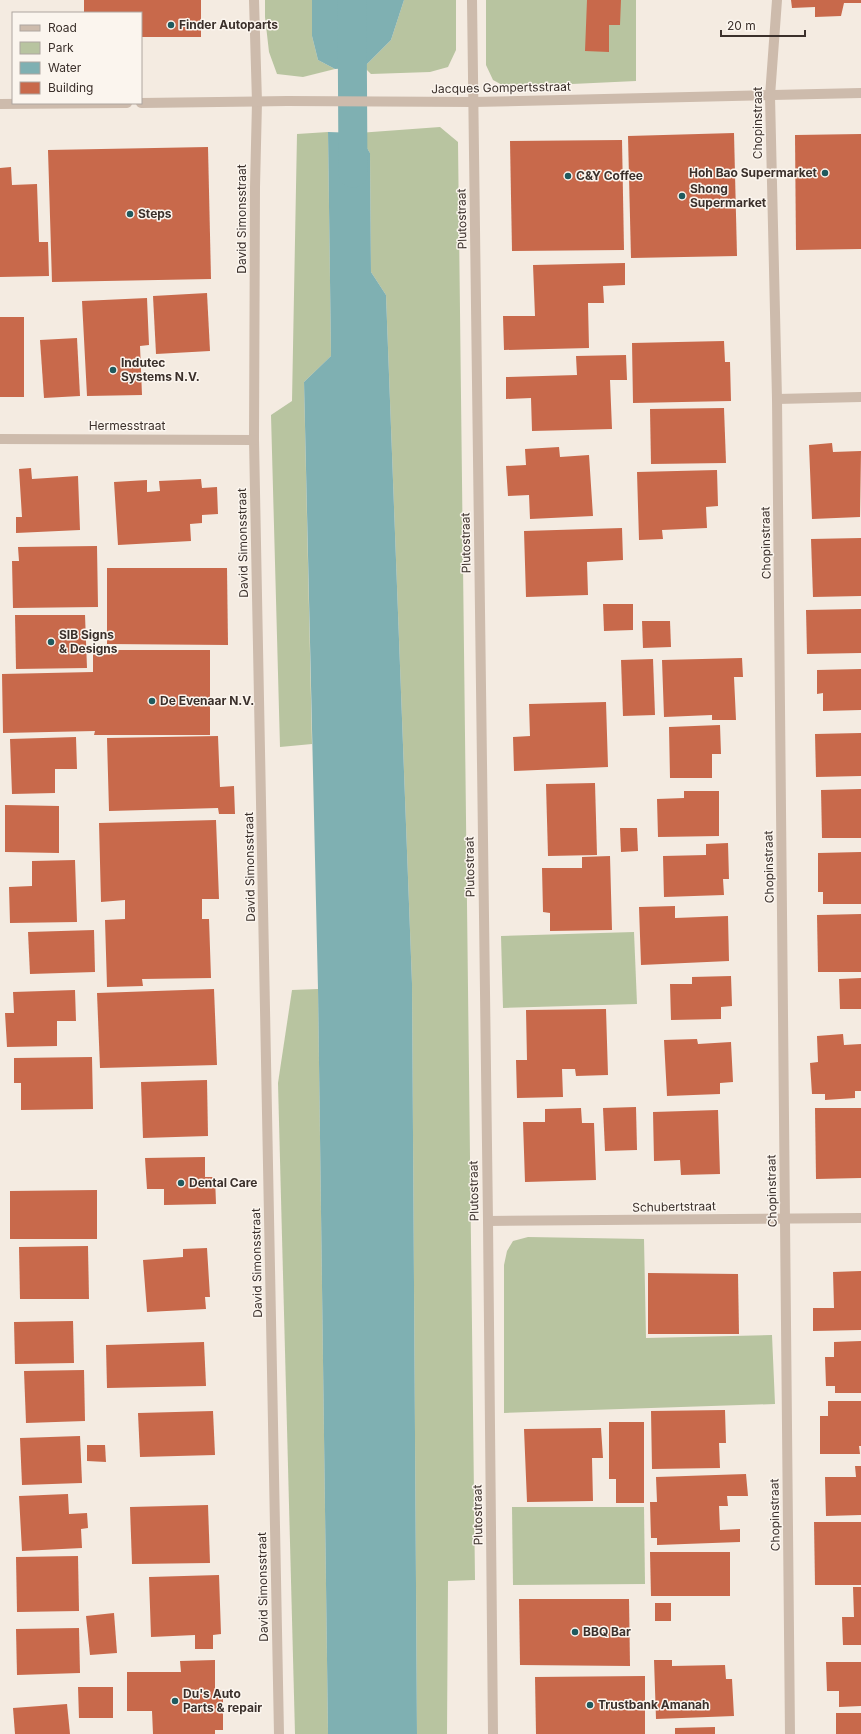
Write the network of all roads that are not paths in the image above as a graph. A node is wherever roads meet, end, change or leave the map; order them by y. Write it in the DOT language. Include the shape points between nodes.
graph roads {
  1 [pos="254,0"];
  2 [pos="472,0"];
  3 [pos="777,0"];
  4 [pos="861,93"];
  5 [pos="770,96"];
  6 [pos="257,102"];
  7 [pos="473,102"];
  8 [pos="142,103"];
  9 [pos="0,104"];
  10 [pos="12,104"];
  11 [pos="861,397"];
  12 [pos="777,398"];
  13 [pos="0,439"];
  14 [pos="254,440"];
  15 [pos="861,1218"];
  16 [pos="786,1219"];
  17 [pos="488,1221"];
  18 [pos="279,1734"];
  19 [pos="493,1734"];
  20 [pos="790,1734"];
  1 -- 6 [label="street, David Simonsstraat"];
  2 -- 7 [label="street, Plutostraat"];
  3 -- 5 [label="street, Chopinstraat"];
  4 -- 5 [label="street, Jacques Gompertsstraat"];
  5 -- 7 [label="street, Jacques Gompertsstraat"];
  5 -- 12 [label="street, Chopinstraat"];
  6 -- 7 [label="street, Jacques Gompertsstraat"];
  6 -- 8 [label="street, Jacques Gompertsstraat"];
  6 -- 14 [label="street, David Simonsstraat"];
  7 -- 17 [label="street, Plutostraat"];
  9 -- 10 [label="street"];
  11 -- 12 [label="street"];
  12 -- 16 [label="street, Chopinstraat"];
  13 -- 14 [label="street, Hermesstraat"];
  14 -- 18 [label="street, David Simonsstraat"];
  15 -- 16 [label="street, Schubertstraat"];
  16 -- 17 [label="street, Schubertstraat"];
  16 -- 20 [label="street, Chopinstraat"];
  17 -- 19 [label="street, Plutostraat"];
}
